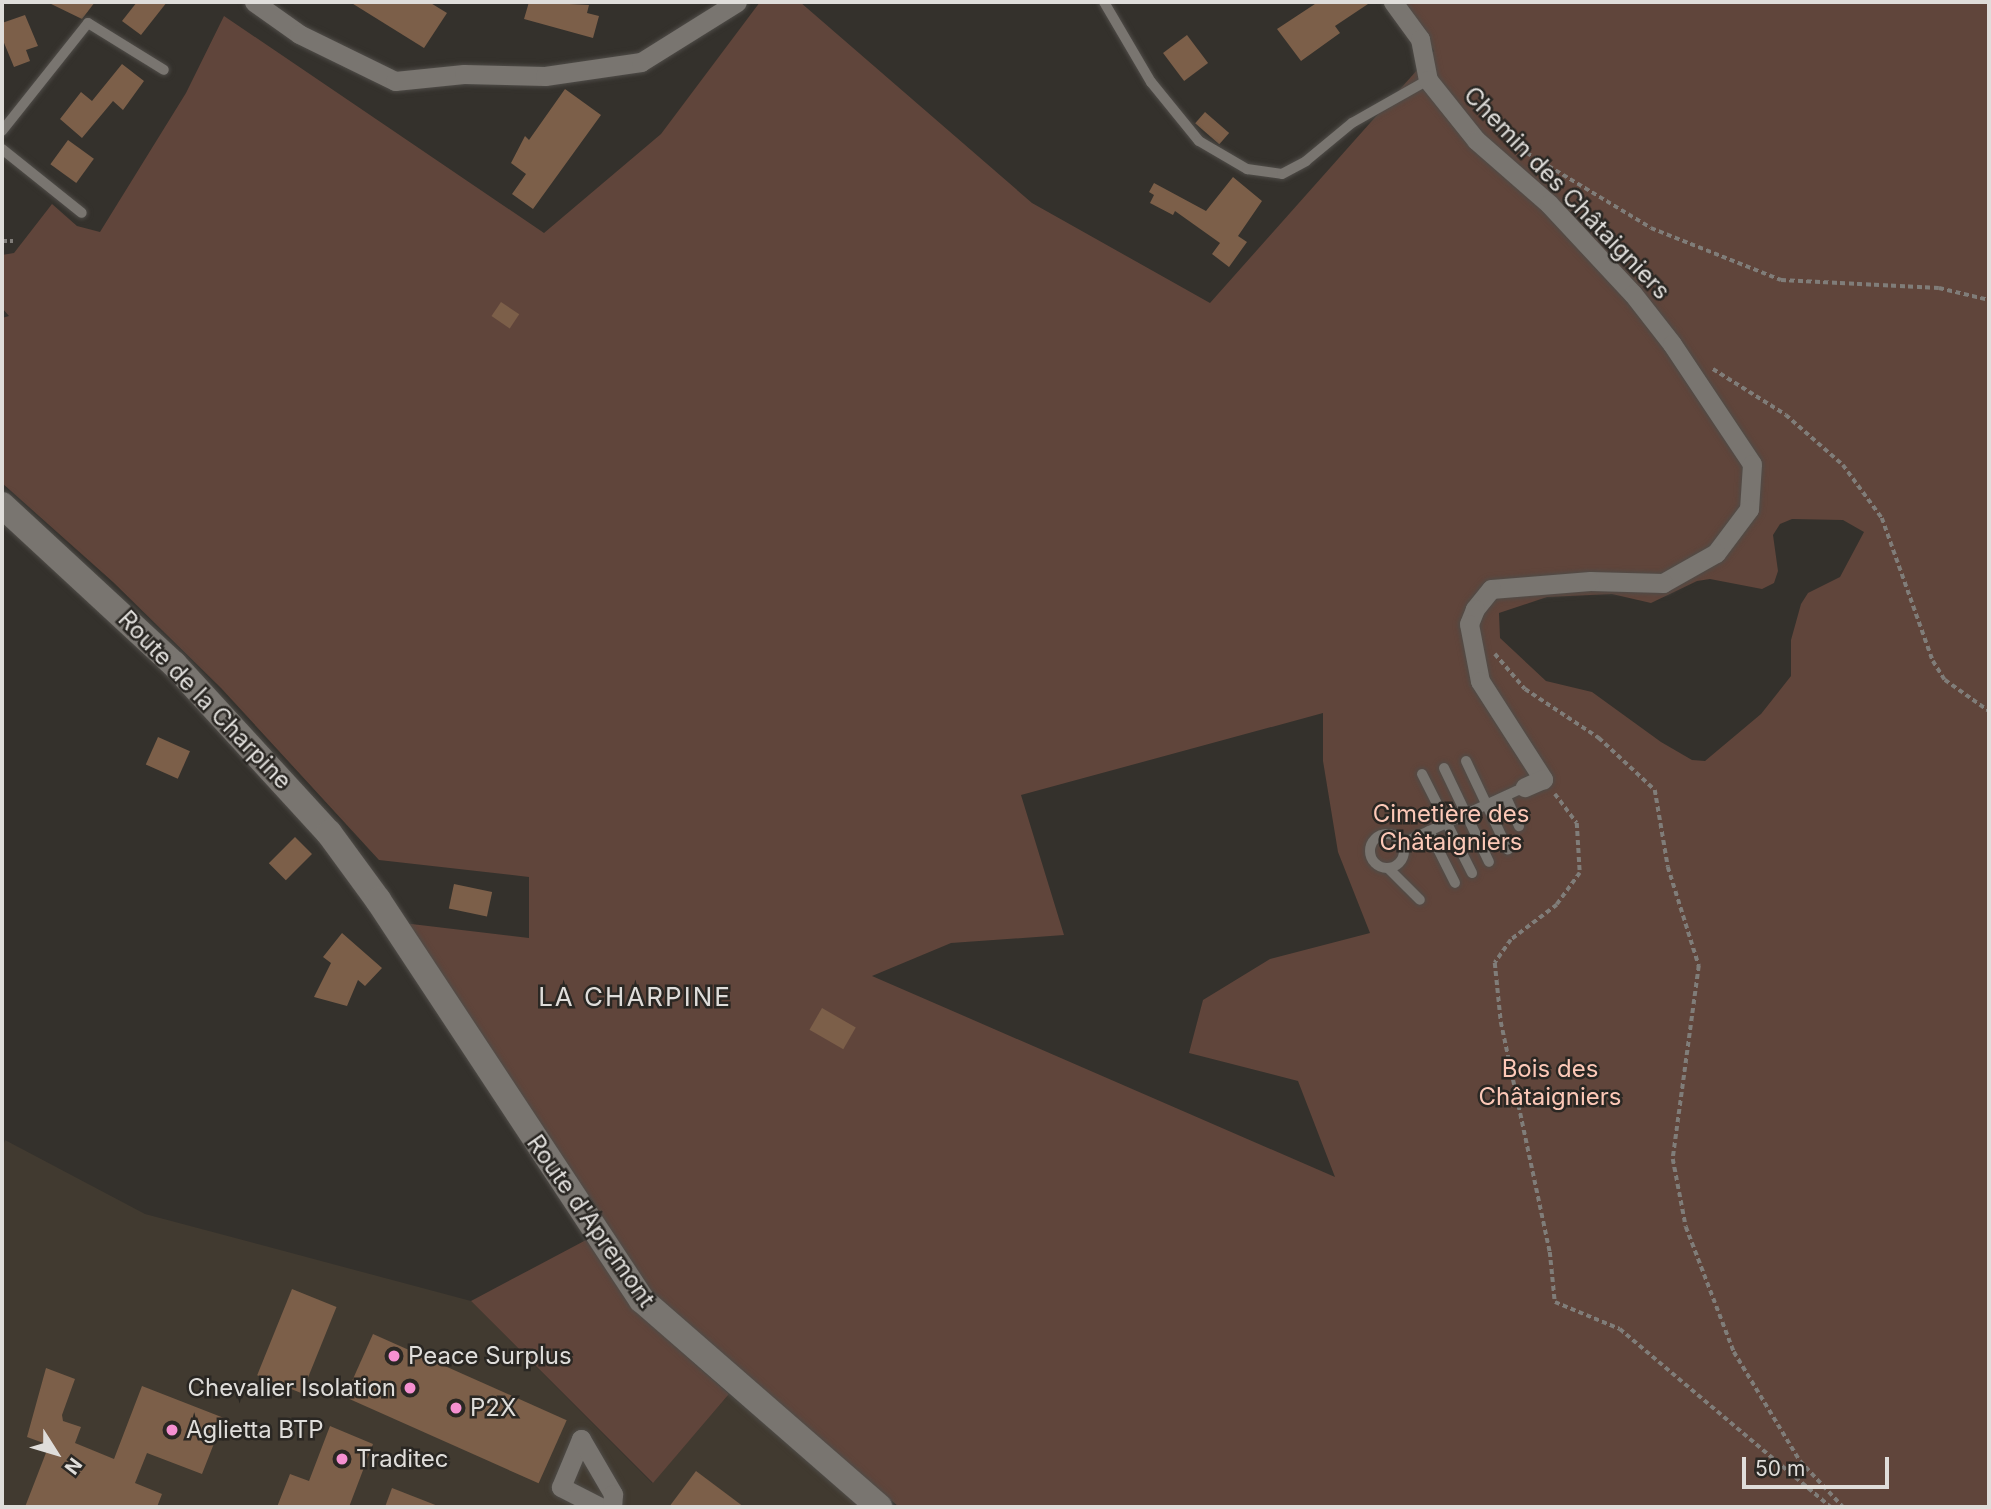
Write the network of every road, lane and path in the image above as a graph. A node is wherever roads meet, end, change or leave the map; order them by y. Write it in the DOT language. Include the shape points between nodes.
graph roads {
  1 [pos="254,2"];
  2 [pos="737,2"];
  3 [pos="1104,2"];
  4 [pos="1393,2"];
  5 [pos="164,70"];
  6 [pos="1428,80"];
  7 [pos="2,131"];
  8 [pos="1504,139"];
  9 [pos="2,149"];
  10 [pos="82,213"];
  11 [pos="2,241"];
  12 [pos="13,241"];
  13 [pos="1989,300"];
  14 [pos="1707,365"];
  15 [pos="2,505"];
  16 [pos="1493,652"];
  17 [pos="1989,711"];
  18 [pos="1466,761"];
  19 [pos="1444,768"];
  20 [pos="1422,774"];
  21 [pos="1534,783"];
  22 [pos="1506,797"];
  23 [pos="1487,806"];
  24 [pos="1466,815"];
  25 [pos="1447,823"];
  26 [pos="1519,825"];
  27 [pos="1429,831"];
  28 [pos="1403,843"];
  29 [pos="1508,850"];
  30 [pos="1489,862"];
  31 [pos="1388,868"];
  32 [pos="1472,873"];
  33 [pos="1455,883"];
  34 [pos="1420,900"];
  35 [pos="387,915"];
  36 [pos="600,1507"];
  37 [pos="612,1507"];
  38 [pos="879,1507"];
  39 [pos="1831,1507"];
  40 [pos="1843,1507"];
  1 -- 2 [label="street" via="299,34 395,80 464,74 545,76 641,62"];
  3 -- 6 [label="lane" via="1151,82 1199,141 1247,169 1282,174 1306,161 1352,123"];
  4 -- 6 [label="street, Chemin des Châtaigniers" via="1420,39"];
  5 -- 7 [label="lane" via="88,23"];
  6 -- 21 [label="street, Chemin des Châtaigniers" via="1476,140 1549,204 1633,294 1752,464 1749,509 1716,553 1663,583 1590,580 1490,589 1475,609 1469,624 1480,681"];
  8 -- 13 [label="path" via="1651,228 1782,280 1939,288"];
  9 -- 10 [label="lane"];
  11 -- 12 [label="path"];
  14 -- 17 [label="path" via="1786,415 1843,465 1882,518 1933,661 1945,680"];
  15 -- 35 [label="main road, Route de la Charpine" via="174,664 267,761 329,833"];
  16 -- 40 [label="path" via="1525,689 1599,738 1655,790 1668,867 1699,966 1673,1159 1686,1227 1734,1352 1800,1461"];
  18 -- 23 [label="lane"];
  19 -- 24 [label="lane"];
  20 -- 25 [label="lane"];
  21 -- 22 [label="lane"];
  21 -- 39 [label="path" via="1577,823 1580,873 1557,905 1511,940 1495,963 1501,1022 1550,1252 1555,1302 1620,1329"];
  22 -- 23 [label="lane"];
  22 -- 26 [label="lane"];
  23 -- 24 [label="lane"];
  23 -- 29 [label="lane"];
  24 -- 25 [label="lane"];
  24 -- 30 [label="lane"];
  25 -- 27 [label="lane"];
  25 -- 32 [label="lane"];
  27 -- 28 [label="lane"];
  27 -- 33 [label="lane"];
  28 -- 31 [label="lane" via="1404,856"];
  28 -- 31 [label="lane" via="1386,833 1374,839 1372,858"];
  31 -- 34 [label="lane"];
  35 -- 38 [label="main road, Route d'Apremont" via="642,1300"];
  36 -- 37 [label="street" via="561,1487 581,1439 613,1494"];
}
